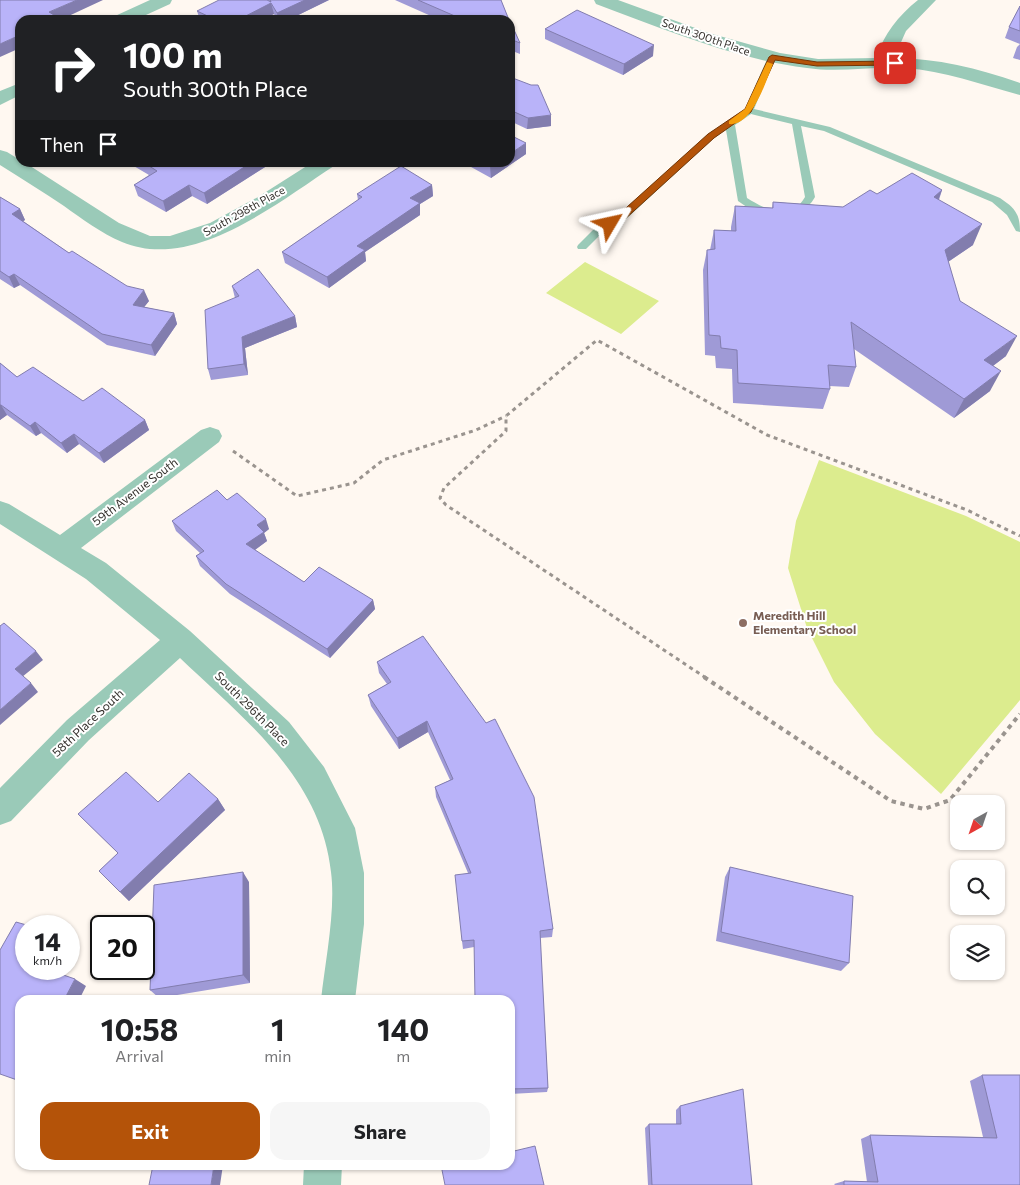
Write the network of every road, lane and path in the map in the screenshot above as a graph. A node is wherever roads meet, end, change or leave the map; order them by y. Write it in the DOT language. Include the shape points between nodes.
graph roads {
  1 [pos="164,0"];
  2 [pos="602,0"];
  3 [pos="928,0"];
  4 [pos="132,15"];
  5 [pos="772,57"];
  6 [pos="883,63"];
  7 [pos="1020,88"];
  8 [pos="15,91"];
  9 [pos="0,99"];
  10 [pos="749,111"];
  11 [pos="796,122"];
  12 [pos="730,124"];
  13 [pos="0,156"];
  14 [pos="15,166"];
  15 [pos="17,167"];
  16 [pos="319,167"];
  17 [pos="1020,229"];
  18 [pos="582,247"];
  19 [pos="506,416"];
  20 [pos="210,436"];
  21 [pos="0,511"];
  22 [pos="1020,536"];
  23 [pos="61,549"];
  24 [pos="180,640"];
  25 [pos="1020,714"];
  26 [pos="0,810"];
  27 [pos="339,995"];
  28 [pos="322,1170"];
  29 [pos="322,1185"];
  1 -- 4 [label="street"];
  2 -- 5 [label="street, South 300th Place" via="729,46"];
  3 -- 6 [label="street" via="895,32"];
  5 -- 6 [label="street, South 300th Place" via="817,64"];
  5 -- 10 [label="lane"];
  6 -- 7 [label="street, South 300th Place" via="952,70"];
  8 -- 9 [label="street"];
  10 -- 11 [label="lane"];
  10 -- 12 [label="lane"];
  11 -- 12 [label="lane" via="810,197 804,208 786,214 761,211 742,199"];
  11 -- 17 [label="lane" via="827,129 996,200 1009,208"];
  12 -- 18 [label="lane" via="711,136 620,218 599,230"];
  13 -- 14 [label="street, South 298th Place"];
  15 -- 16 [label="street, South 298th Place" via="111,227 131,237 158,244 188,240 223,225"];
  19 -- 20 [label="path" via="476,430 383,460 354,483 297,496"];
  19 -- 22 [label="path" via="596,340 767,435 967,510"];
  19 -- 25 [label="path" via="506,431 444,488 440,498 446,505 891,801 924,809 950,800"];
  20 -- 23 [label="street, 59th Avenue South"];
  21 -- 23 [label="street, South 296th Place"];
  23 -- 24 [label="street, South 296th Place" via="96,571"];
  24 -- 26 [label="street, 58th Place South" via="96,714"];
  24 -- 27 [label="street, South 296th Place" via="263,717 296,753 313,777 339,828 348,873 348,896"];
  28 -- 29 [label="street"];
}
